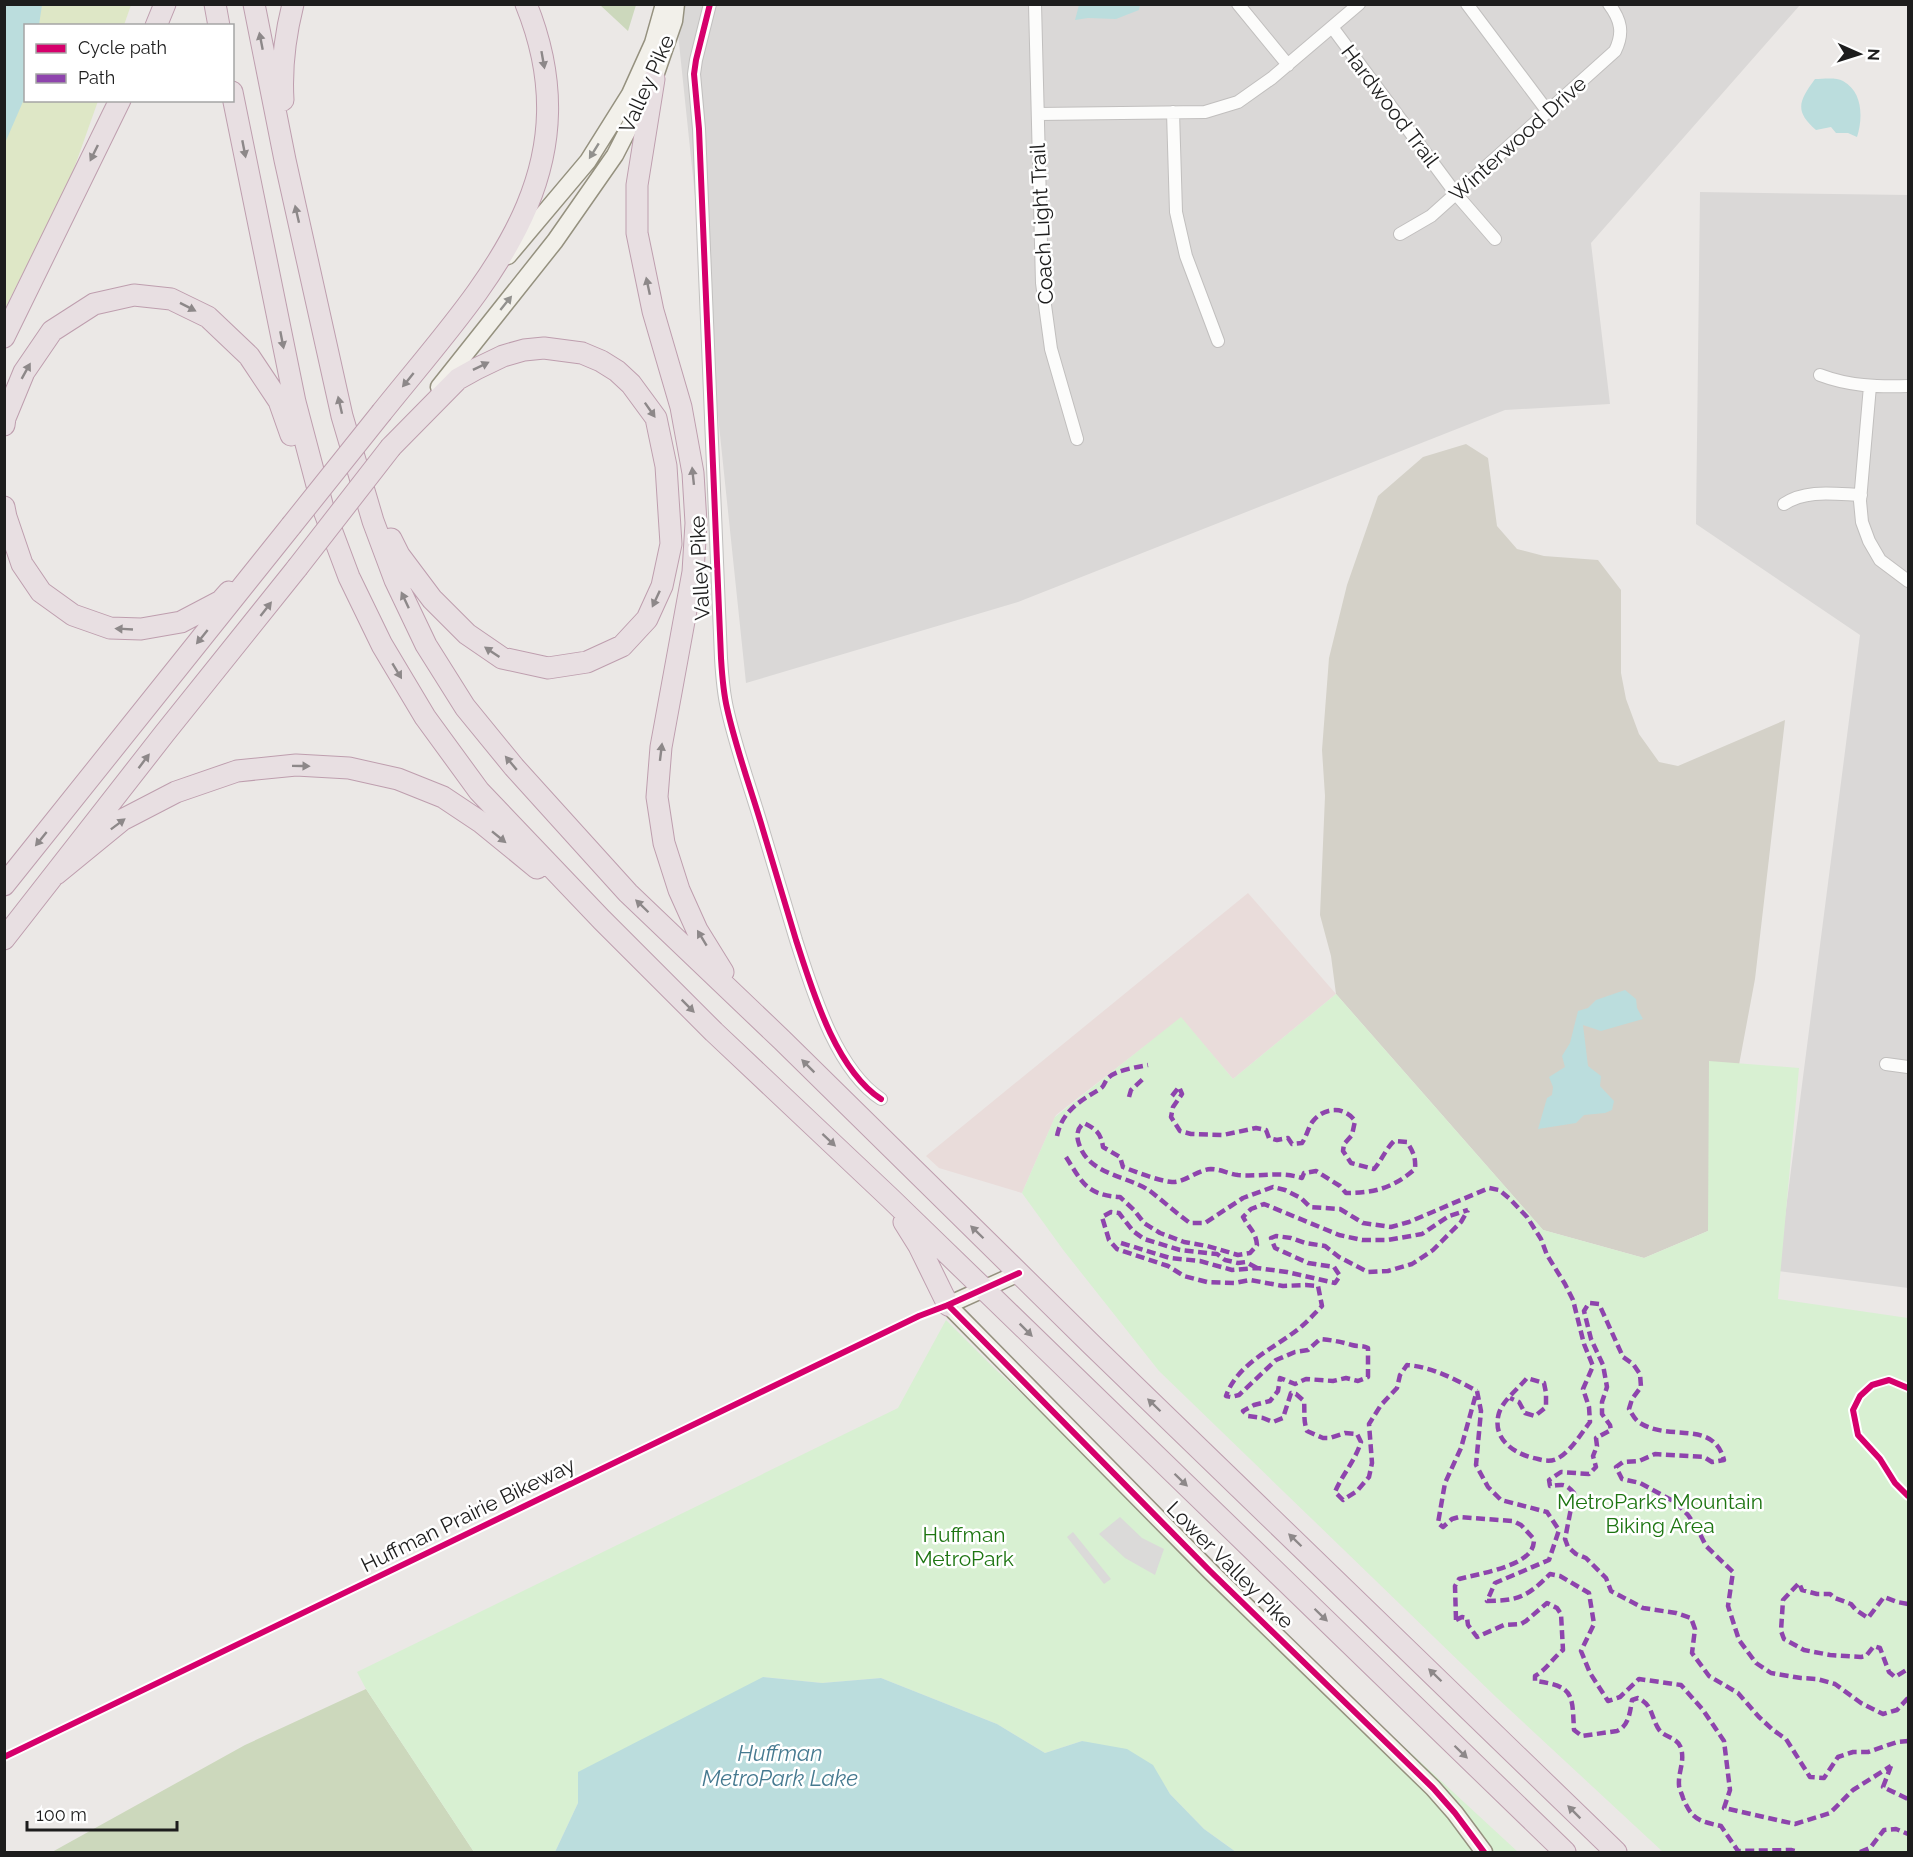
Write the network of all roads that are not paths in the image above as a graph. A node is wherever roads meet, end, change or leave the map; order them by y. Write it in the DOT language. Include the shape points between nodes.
graph roads {
  1 [pos="165,4"];
  2 [pos="215,4"];
  3 [pos="254,4"];
  4 [pos="293,4"];
  5 [pos="526,4"];
  6 [pos="664,4"];
  7 [pos="676,4"];
  8 [pos="710,4"];
  9 [pos="1035,4"];
  10 [pos="1238,4"];
  11 [pos="1359,4"];
  12 [pos="1467,4"];
  13 [pos="1609,4"];
  14 [pos="157,24"];
  15 [pos="219,24"];
  16 [pos="1332,27"];
  17 [pos="1288,65"];
  18 [pos="654,79"];
  19 [pos="119,102"];
  20 [pos="234,102"];
  21 [pos="1173,112"];
  22 [pos="1548,112"];
  23 [pos="1038,114"];
  24 [pos="285,160"];
  25 [pos="1456,194"];
  26 [pos="1400,234"];
  27 [pos="1495,239"];
  28 [pos="484,285"];
  29 [pos="4,337"];
  30 [pos="1218,341"];
  31 [pos="1820,375"];
  32 [pos="1870,386"];
  33 [pos="1908,386"];
  34 [pos="4,426"];
  35 [pos="1077,439"];
  36 [pos="391,447"];
  37 [pos="355,461"];
  38 [pos="1861,495"];
  39 [pos="1784,504"];
  40 [pos="4,507"];
  41 [pos="323,508"];
  42 [pos="291,526"];
  43 [pos="1908,581"];
  44 [pos="56,874"];
  45 [pos="4,885"];
  46 [pos="602,920"];
  47 [pos="4,939"];
  48 [pos="745,1005"];
  49 [pos="1886,1064"];
  50 [pos="1908,1067"];
  51 [pos="881,1099"];
  52 [pos="890,1198"];
  53 [pos="1019,1273"];
  54 [pos="984,1289"];
  55 [pos="948,1305"];
  56 [pos="1484,1852"];
  57 [pos="1565,1852"];
  58 [pos="1616,1852"];
  1 -- 14 [label="highway"];
  2 -- 15 [label="highway"];
  24 -- 3 [label="highway, one-way"];
  4 -- 24 [label="highway" via="282,76"];
  5 -- 28 [label="highway, one-way" via="548,86 546,138 536,186 524,217"];
  6 -- 28 [label="street, Valley Pike, one-way" via="653,43 630,94 588,161"];
  7 -- 18 [label="street, Valley Pike"];
  8 -- 51 [label="street, Valley Pike" via="694,74 720,658 725,697 740,759 817,1003 849,1064"];
  9 -- 23 [label="street, Coach Light Trail"];
  10 -- 17 [label="street"];
  11 -- 16 [label="street"];
  12 -- 22 [label="street"];
  13 -- 22 [label="street, Winterwood Drive" via="1617,14 1619,44"];
  16 -- 17 [label="street"];
  16 -- 25 [label="street, Hardwood Trail"];
  17 -- 21 [label="street" via="1238,102 1205,112"];
  36 -- 18 [label="street, Valley Pike, one-way" via="555,241 615,155"];
  48 -- 18 [label="highway, one-way" via="697,930 679,890 664,843 657,797 661,747 693,572 696,523 693,473 681,407 637,233 637,185"];
  19 -- 29 [label="highway, one-way"];
  20 -- 41 [label="highway, one-way" via="295,402"];
  21 -- 23 [label="street"];
  21 -- 30 [label="street" via="1176,212 1186,256"];
  22 -- 25 [label="street, Winterwood Drive"];
  23 -- 35 [label="street, Coach Light Trail" via="1042,283 1051,349"];
  37 -- 24 [label="highway, one-way"];
  25 -- 26 [label="street, Winterwood Drive" via="1431,216"];
  25 -- 27 [label="street, Hardwood Trail"];
  28 -- 42 [label="highway, one-way, bridge"];
  31 -- 32 [label="street"];
  32 -- 33 [label="street"];
  32 -- 38 [label="street"];
  34 -- 41 [label="highway, one-way" via="24,372 52,331 94,304 134,295 171,299 208,317 249,356 279,401"];
  36 -- 37 [label="highway, one-way" via="458,379 503,356 534,349 564,350 582,353 617,371 656,418 666,466 671,544 662,586 647,619 622,646 587,662 548,668 502,658 467,634 432,598 399,555"];
  44 -- 36 [label="highway, one-way, bridge"];
  48 -- 37 [label="highway, one-way" via="628,893 465,707 426,645 395,580"];
  38 -- 39 [label="street" via="1816,494 1792,498"];
  38 -- 43 [label="street" via="1862,522 1869,541 1880,560"];
  42 -- 40 [label="highway, one-way" via="221,601 181,622 141,629 110,628 73,615 41,592 22,564"];
  41 -- 46 [label="highway, one-way" via="349,577 382,645 425,717 479,791"];
  42 -- 45 [label="highway, one-way"];
  44 -- 46 [label="highway, one-way" via="122,820 176,792 237,771 296,765 349,768 398,779 443,797 482,823"];
  44 -- 47 [label="highway"];
  46 -- 52 [label="highway, one-way"];
  53 -- 48 [label="highway, one-way"];
  49 -- 50 [label="street"];
  52 -- 54 [label="highway"];
  52 -- 55 [label="highway"];
  53 -- 54 [label="street"];
  58 -- 53 [label="highway, one-way"];
  54 -- 55 [label="street"];
  54 -- 57 [label="highway, one-way"];
  55 -- 56 [label="street, Lower Valley Pike" via="1210,1571 1433,1788"];
}
